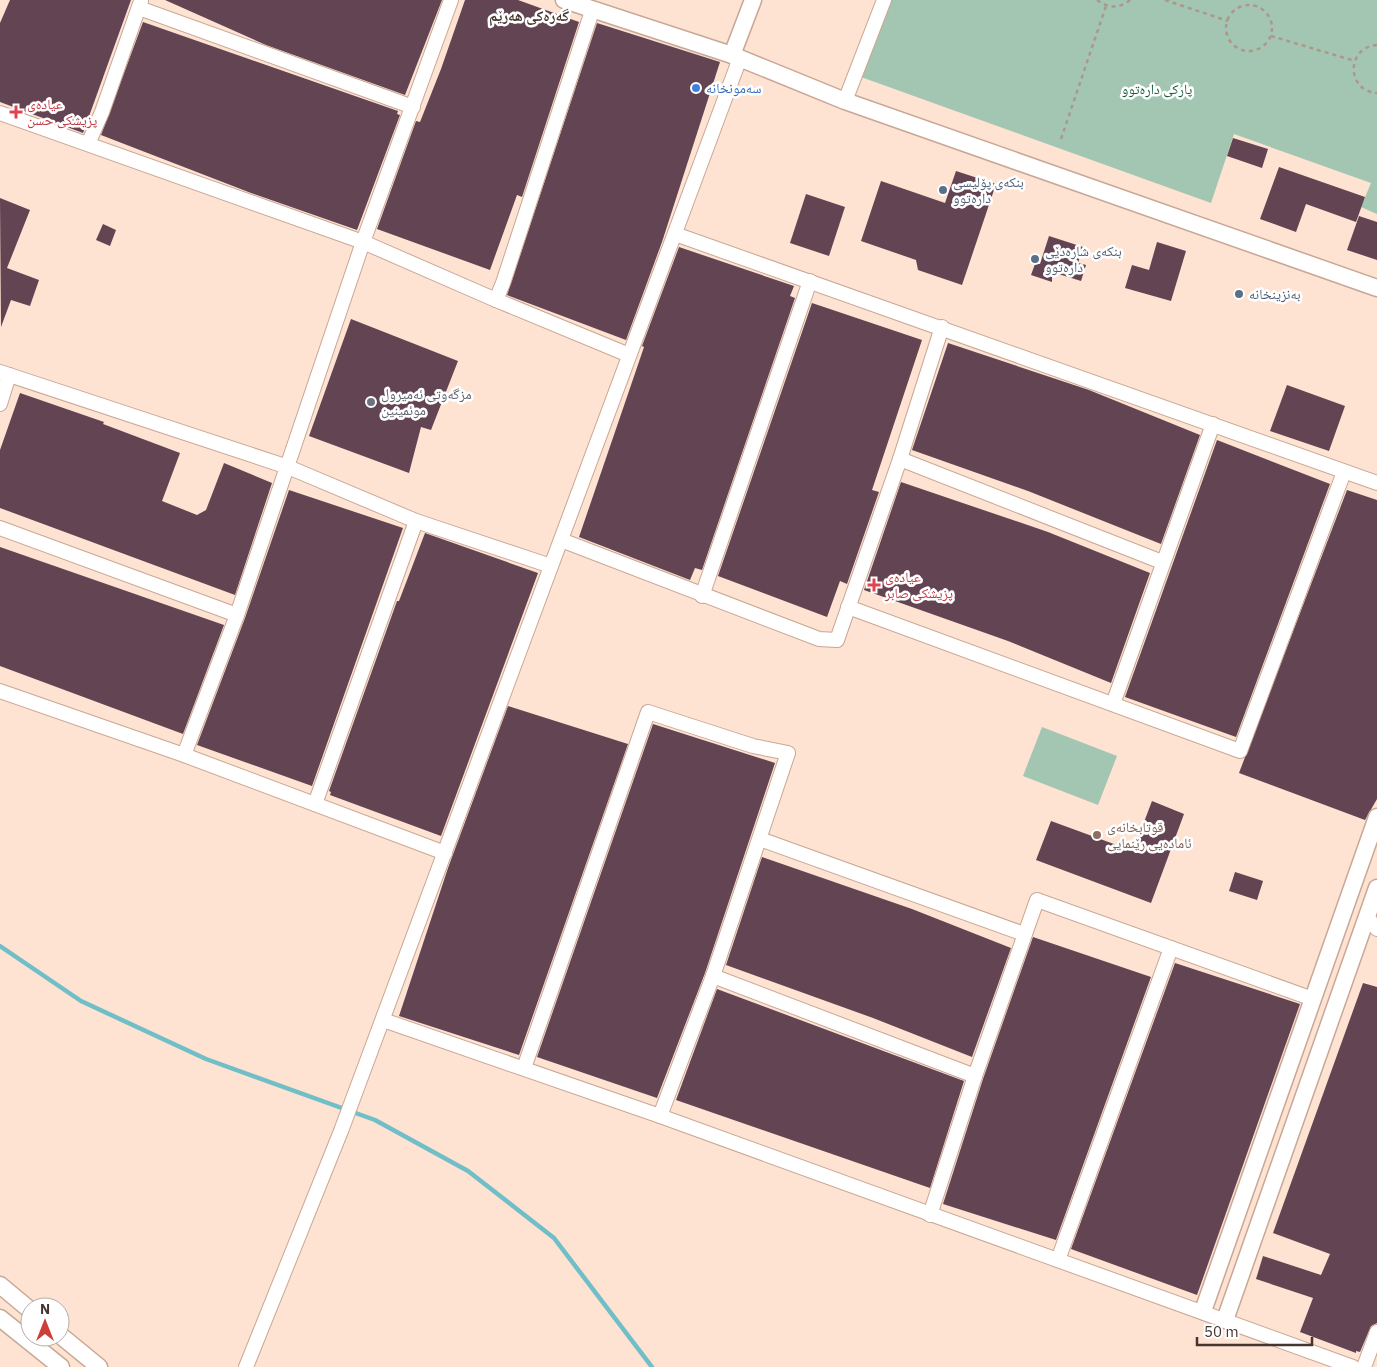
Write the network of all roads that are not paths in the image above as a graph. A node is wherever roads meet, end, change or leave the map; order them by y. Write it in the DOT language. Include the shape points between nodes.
graph roads {
  1 [pos="451,0"];
  2 [pos="564,0"];
  3 [pos="753,0"];
  4 [pos="884,0"];
  5 [pos="140,4"];
  6 [pos="592,11"];
  7 [pos="736,57"];
  8 [pos="845,101"];
  9 [pos="413,107"];
  10 [pos="0,113"];
  11 [pos="88,144"];
  12 [pos="675,234"];
  13 [pos="363,242"];
  14 [pos="810,281"];
  15 [pos="1377,288"];
  16 [pos="496,300"];
  17 [pos="942,327"];
  18 [pos="630,355"];
  19 [pos="4,373"];
  20 [pos="0,404"];
  21 [pos="1213,424"];
  22 [pos="900,459"];
  23 [pos="288,467"];
  24 [pos="1344,472"];
  25 [pos="1377,483"];
  26 [pos="416,521"];
  27 [pos="0,528"];
  28 [pos="561,540"];
  29 [pos="1162,562"];
  30 [pos="551,566"];
  31 [pos="702,596"];
  32 [pos="848,607"];
  33 [pos="237,615"];
  34 [pos="0,692"];
  35 [pos="1113,704"];
  36 [pos="184,755"];
  37 [pos="315,804"];
  38 [pos="1377,817"];
  39 [pos="760,839"];
  40 [pos="445,853"];
  41 [pos="1377,888"];
  42 [pos="1372,923"];
  43 [pos="1024,934"];
  44 [pos="1171,948"];
  45 [pos="713,976"];
  46 [pos="1313,999"];
  47 [pos="383,1020"];
  48 [pos="524,1068"];
  49 [pos="975,1076"];
  50 [pos="660,1116"];
  51 [pos="930,1215"];
  52 [pos="1058,1260"];
  53 [pos="0,1286"];
  54 [pos="20,1302"];
  55 [pos="1202,1311"];
  56 [pos="0,1318"];
  57 [pos="1225,1320"];
  58 [pos="1377,1332"];
  59 [pos="70,1343"];
  60 [pos="61,1367"];
  61 [pos="99,1367"];
  62 [pos="246,1367"];
  63 [pos="1353,1367"];
  64 [pos="1364,1367"];
  1 -- 9 [label="street"];
  2 -- 6 [label="street"];
  3 -- 7 [label="street"];
  4 -- 8 [label="street"];
  5 -- 9 [label="street"];
  5 -- 11 [label="street"];
  6 -- 7 [label="street"];
  6 -- 16 [label="street"];
  7 -- 8 [label="street"];
  7 -- 12 [label="street"];
  8 -- 15 [label="street"];
  9 -- 13 [label="street"];
  10 -- 11 [label="street"];
  11 -- 13 [label="street"];
  12 -- 14 [label="street"];
  12 -- 18 [label="street"];
  13 -- 16 [label="street"];
  13 -- 23 [label="street"];
  14 -- 17 [label="street"];
  14 -- 31 [label="street"];
  16 -- 18 [label="street"];
  17 -- 21 [label="street"];
  17 -- 22 [label="street"];
  18 -- 28 [label="street"];
  19 -- 20 [label="street"];
  19 -- 23 [label="street"];
  21 -- 24 [label="street"];
  21 -- 29 [label="street"];
  22 -- 29 [label="street"];
  22 -- 32 [label="street"];
  23 -- 26 [label="street"];
  23 -- 33 [label="street"];
  24 -- 25 [label="street"];
  24 -- 35 [label="street" via="1240,751"];
  26 -- 30 [label="street"];
  26 -- 37 [label="street"];
  27 -- 33 [label="street"];
  28 -- 30 [label="street"];
  28 -- 31 [label="street"];
  29 -- 35 [label="street"];
  30 -- 40 [label="street"];
  31 -- 32 [label="street" via="819,639 837,640"];
  32 -- 35 [label="street"];
  33 -- 36 [label="street"];
  34 -- 36 [label="street"];
  36 -- 37 [label="street"];
  37 -- 40 [label="street"];
  38 -- 46 [label="street"];
  39 -- 43 [label="street"];
  39 -- 45 [label="street"];
  39 -- 48 [label="street" via="788,753 753,746 648,712"];
  40 -- 47 [label="street"];
  41 -- 42 [label="street"];
  42 -- 57 [label="street"];
  43 -- 44 [label="street" via="1037,900"];
  43 -- 49 [label="street"];
  44 -- 46 [label="street"];
  44 -- 52 [label="street"];
  45 -- 49 [label="street"];
  45 -- 50 [label="street"];
  46 -- 55 [label="street"];
  47 -- 48 [label="street"];
  47 -- 62 [label="street"];
  48 -- 50 [label="street"];
  49 -- 51 [label="street"];
  50 -- 51 [label="street"];
  51 -- 52 [label="street"];
  52 -- 55 [label="street"];
  53 -- 54 [label="street"];
  55 -- 57 [label="street"];
  56 -- 60 [label="street"];
  57 -- 63 [label="street"];
  58 -- 64 [label="street"];
  59 -- 61 [label="street"];
}
